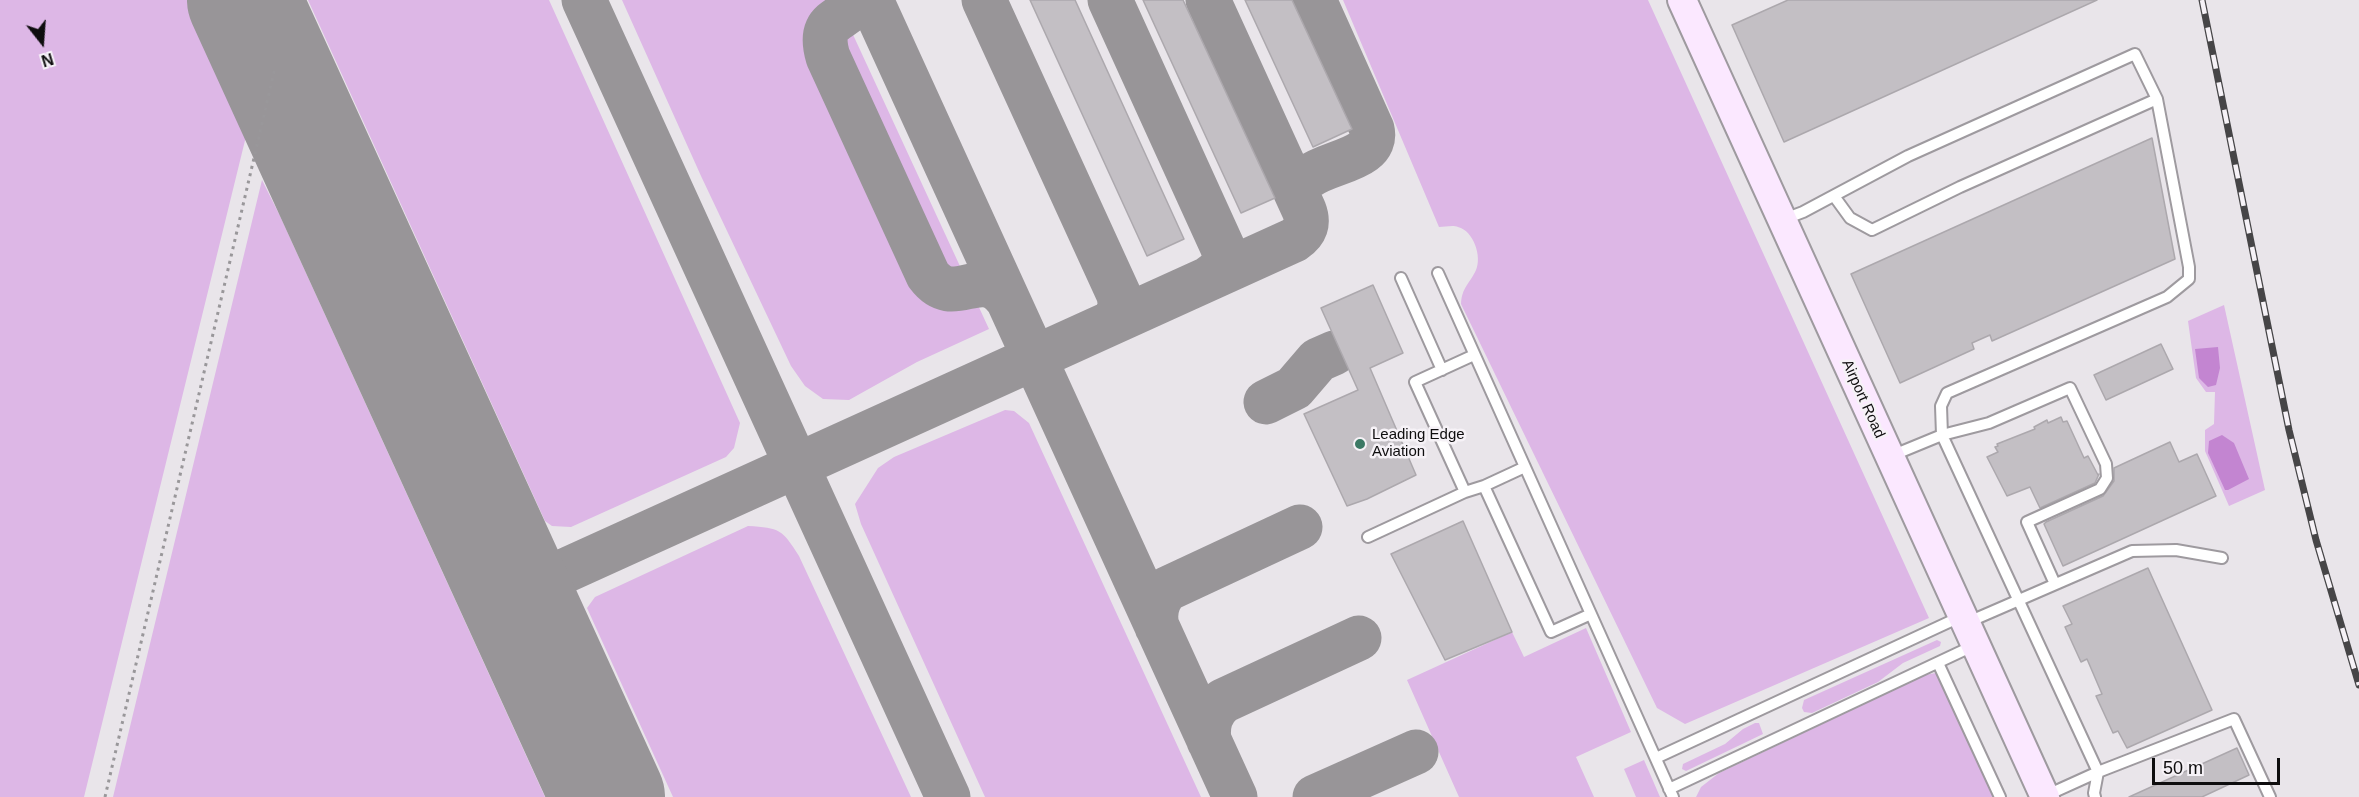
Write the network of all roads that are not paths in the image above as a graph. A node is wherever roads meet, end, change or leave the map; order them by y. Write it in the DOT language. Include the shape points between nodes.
graph roads {
  1 [pos="1682,0"];
  2 [pos="2157,99"];
  3 [pos="1834,196"];
  4 [pos="1782,220"];
  5 [pos="1437,273"];
  6 [pos="1401,278"];
  7 [pos="1474,355"];
  8 [pos="1442,370"];
  9 [pos="1942,435"];
  10 [pos="1889,457"];
  11 [pos="1525,467"];
  12 [pos="1484,486"];
  13 [pos="1465,492"];
  14 [pos="1368,537"];
  15 [pos="2222,558"];
  16 [pos="2055,584"];
  17 [pos="2019,600"];
  18 [pos="1591,614"];
  19 [pos="1968,628"];
  20 [pos="1938,663"];
  21 [pos="1656,758"];
  22 [pos="2098,772"];
  23 [pos="1671,793"];
  24 [pos="2000,797"];
  25 [pos="2045,797"];
  26 [pos="2095,797"];
  27 [pos="2270,797"];
  1 -- 4 [label="street, Airport Road"];
  2 -- 3 [label="lane" via="1872,230 1850,218"];
  2 -- 3 [label="lane" via="2135,54 1908,156"];
  2 -- 9 [label="lane" via="2189,279 2167,297 1947,393 1941,406"];
  3 -- 4 [label="lane"];
  4 -- 10 [label="street, Airport Road"];
  5 -- 7 [label="lane"];
  6 -- 8 [label="lane"];
  7 -- 8 [label="lane"];
  7 -- 11 [label="lane"];
  8 -- 13 [label="lane" via="1415,382"];
  9 -- 10 [label="lane"];
  9 -- 16 [label="lane" via="1989,423 2070,388 2106,464 2108,478 2100,489 2027,522"];
  9 -- 17 [label="lane"];
  10 -- 19 [label="street, Airport Road"];
  11 -- 12 [label="lane"];
  11 -- 18 [label="lane"];
  12 -- 13 [label="lane"];
  12 -- 18 [label="lane" via="1551,632"];
  13 -- 14 [label="lane"];
  15 -- 16 [label="lane" via="2176,550 2132,551"];
  16 -- 17 [label="lane"];
  17 -- 19 [label="lane"];
  17 -- 22 [label="lane"];
  18 -- 21 [label="lane"];
  19 -- 20 [label="lane"];
  19 -- 21 [label="lane"];
  19 -- 25 [label="street, Airport Road"];
  20 -- 23 [label="lane"];
  20 -- 24 [label="lane"];
  21 -- 23 [label="lane"];
  22 -- 25 [label="lane"];
  22 -- 26 [label="lane"];
  22 -- 27 [label="lane" via="2234,719"];
}
